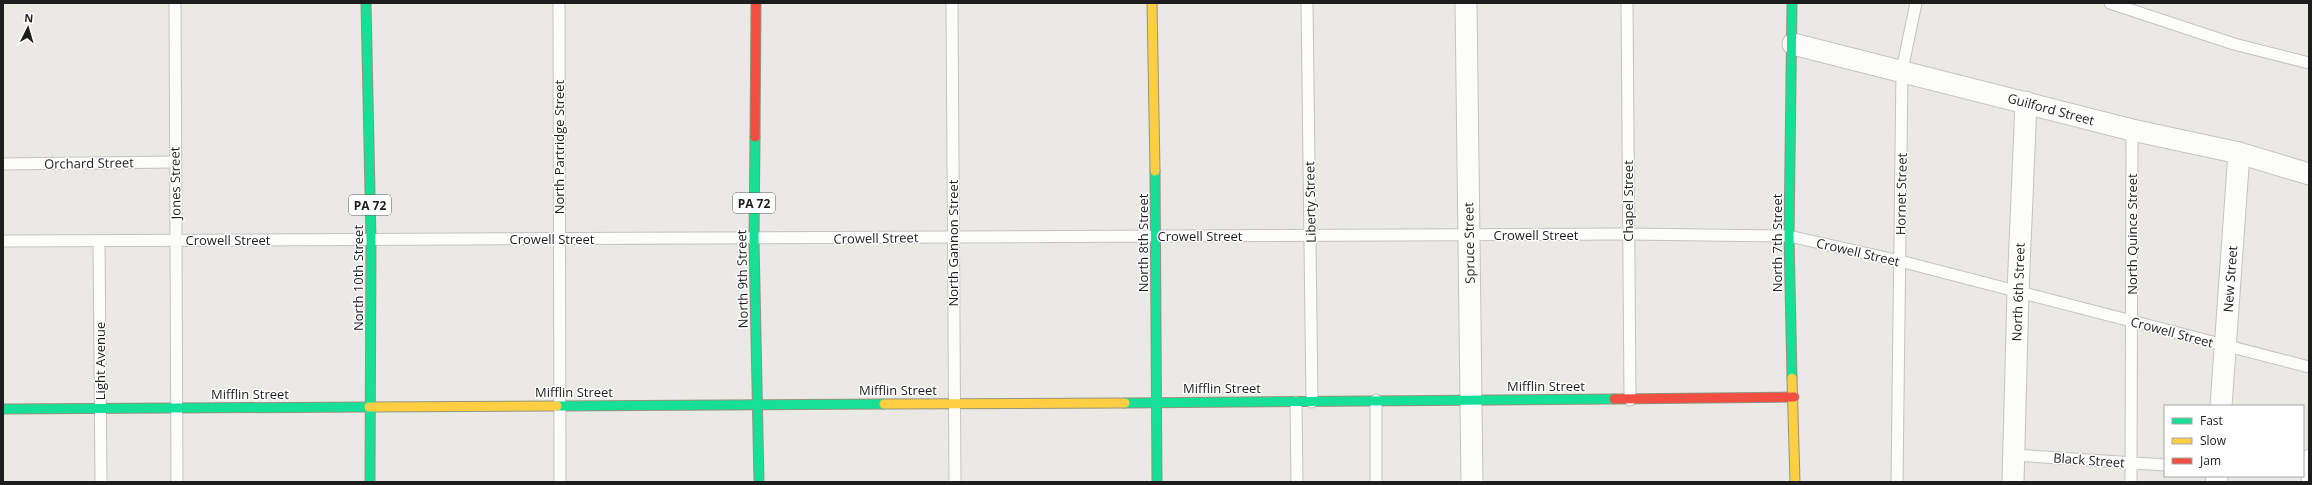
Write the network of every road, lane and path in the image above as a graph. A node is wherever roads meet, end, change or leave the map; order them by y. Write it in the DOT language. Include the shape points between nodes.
graph roads {
  1 [pos="175,3"];
  2 [pos="366,3"];
  3 [pos="559,3"];
  4 [pos="756,3"];
  5 [pos="952,3"];
  6 [pos="1152,3"];
  7 [pos="1307,3"];
  8 [pos="1466,3"];
  9 [pos="1627,3"];
  10 [pos="1792,3"];
  11 [pos="1916,3"];
  12 [pos="2110,3"];
  13 [pos="1793,44"];
  14 [pos="2309,63"];
  15 [pos="1902,70"];
  16 [pos="2026,102"];
  17 [pos="2132,130"];
  18 [pos="2239,153"];
  19 [pos="175,162"];
  20 [pos="3,164"];
  21 [pos="2309,174"];
  22 [pos="1628,234"];
  23 [pos="1469,235"];
  24 [pos="1156,236"];
  25 [pos="1310,236"];
  26 [pos="1789,236"];
  27 [pos="953,237"];
  28 [pos="560,239"];
  29 [pos="371,240"];
  30 [pos="754,240"];
  31 [pos="100,241"];
  32 [pos="176,241"];
  33 [pos="3,242"];
  34 [pos="1900,261"];
  35 [pos="2018,292"];
  36 [pos="2131,321"];
  37 [pos="2225,346"];
  38 [pos="2309,367"];
  39 [pos="1794,397"];
  40 [pos="1471,399"];
  41 [pos="1376,400"];
  42 [pos="1630,400"];
  43 [pos="1155,401"];
  44 [pos="954,402"];
  45 [pos="1296,402"];
  46 [pos="1312,402"];
  47 [pos="757,404"];
  48 [pos="560,405"];
  49 [pos="2221,405"];
  50 [pos="371,406"];
  51 [pos="100,408"];
  52 [pos="176,408"];
  53 [pos="3,409"];
  54 [pos="2014,455"];
  55 [pos="2309,455"];
  56 [pos="2132,463"];
  57 [pos="2164,465"];
  58 [pos="2307,476"];
  59 [pos="101,482"];
  60 [pos="177,482"];
  61 [pos="370,482"];
  62 [pos="560,482"];
  63 [pos="760,482"];
  64 [pos="955,482"];
  65 [pos="1156,482"];
  66 [pos="1298,482"];
  67 [pos="1376,482"];
  68 [pos="1472,482"];
  69 [pos="1796,482"];
  70 [pos="1897,482"];
  71 [pos="2013,482"];
  72 [pos="2131,482"];
  1 -- 19 [label="lane, Jones Street"];
  2 -- 29 [label="street, North 10th Street / PA 72"];
  3 -- 28 [label="lane, North Partridge Street"];
  4 -- 30 [label="street, North 9th Street / PA 72"];
  5 -- 27 [label="lane, North Gannon Street"];
  6 -- 24 [label="street, North 8th Street"];
  7 -- 25 [label="lane, Liberty Street"];
  8 -- 23 [label="street, Spruce Street"];
  9 -- 22 [label="lane, Chapel Street"];
  10 -- 13 [label="street, North 7th Street"];
  11 -- 15 [label="lane, Hornet Street"];
  12 -- 14 [label="lane" via="2234,44"];
  13 -- 15 [label="street, Guilford Street"];
  13 -- 26 [label="street, North 7th Street"];
  15 -- 16 [label="street, Guilford Street"];
  15 -- 34 [label="lane, Hornet Street"];
  16 -- 17 [label="street, Guilford Street"];
  16 -- 35 [label="street, North 6th Street"];
  17 -- 18 [label="street, Guilford Street"];
  17 -- 36 [label="lane, North Quince Street"];
  18 -- 21 [label="street, Guilford Street"];
  18 -- 37 [label="street, New Street"];
  19 -- 20 [label="lane, Orchard Street"];
  19 -- 32 [label="lane, Jones Street"];
  22 -- 23 [label="lane, Crowell Street"];
  22 -- 26 [label="lane, Crowell Street"];
  22 -- 42 [label="lane, Chapel Street"];
  23 -- 25 [label="lane, Crowell Street"];
  23 -- 40 [label="street, Spruce Street"];
  24 -- 25 [label="lane, Crowell Street"];
  24 -- 27 [label="lane, Crowell Street"];
  24 -- 43 [label="street, North 8th Street"];
  25 -- 46 [label="lane, Liberty Street"];
  26 -- 34 [label="lane, Crowell Street"];
  26 -- 39 [label="street, North 7th Street"];
  27 -- 30 [label="lane, Crowell Street"];
  27 -- 44 [label="lane, North Gannon Street"];
  28 -- 29 [label="lane, Crowell Street"];
  28 -- 30 [label="lane, Crowell Street"];
  28 -- 48 [label="lane, North Partridge Street"];
  29 -- 32 [label="lane, Crowell Street"];
  29 -- 50 [label="street, North 10th Street / PA 72"];
  30 -- 47 [label="street, North 9th Street / PA 72"];
  31 -- 32 [label="lane, Crowell Street"];
  31 -- 33 [label="lane, Crowell Street"];
  31 -- 51 [label="lane, Light Avenue"];
  32 -- 52 [label="lane, Jones Street"];
  34 -- 35 [label="lane, Crowell Street"];
  34 -- 70 [label="lane, Hornet Street"];
  35 -- 36 [label="lane, Crowell Street"];
  35 -- 54 [label="street, North 6th Street"];
  36 -- 37 [label="lane, Crowell Street"];
  36 -- 56 [label="lane, North Quince Street"];
  37 -- 38 [label="lane, Crowell Street"];
  37 -- 49 [label="street, New Street"];
  39 -- 42 [label="street, Mifflin Street"];
  39 -- 69 [label="street, North 7th Street"];
  40 -- 41 [label="street, Mifflin Street"];
  40 -- 42 [label="street, Mifflin Street"];
  40 -- 68 [label="street, Spruce Street"];
  41 -- 46 [label="street, Mifflin Street"];
  41 -- 67 [label="lane"];
  43 -- 44 [label="street, Mifflin Street"];
  43 -- 45 [label="street, Mifflin Street"];
  43 -- 65 [label="street, North 8th Street"];
  44 -- 47 [label="street, Mifflin Street"];
  44 -- 64 [label="lane, North Gannon Street"];
  45 -- 46 [label="street, Mifflin Street"];
  45 -- 66 [label="lane"];
  47 -- 48 [label="street, Mifflin Street"];
  47 -- 63 [label="street, North 9th Street / PA 72"];
  48 -- 50 [label="street, Mifflin Street"];
  48 -- 62 [label="lane, North Partridge Street"];
  50 -- 52 [label="street, Mifflin Street"];
  50 -- 61 [label="street, North 10th Street / PA 72"];
  51 -- 52 [label="street, Mifflin Street"];
  51 -- 53 [label="street, Mifflin Street"];
  51 -- 59 [label="lane, Light Avenue"];
  52 -- 60 [label="lane, Jones Street"];
  54 -- 56 [label="lane, Black Street"];
  54 -- 71 [label="street, North 6th Street"];
  55 -- 58 [label="lane"];
  56 -- 57 [label="lane, Black Street"];
  56 -- 72 [label="lane, North Quince Street"];
}
